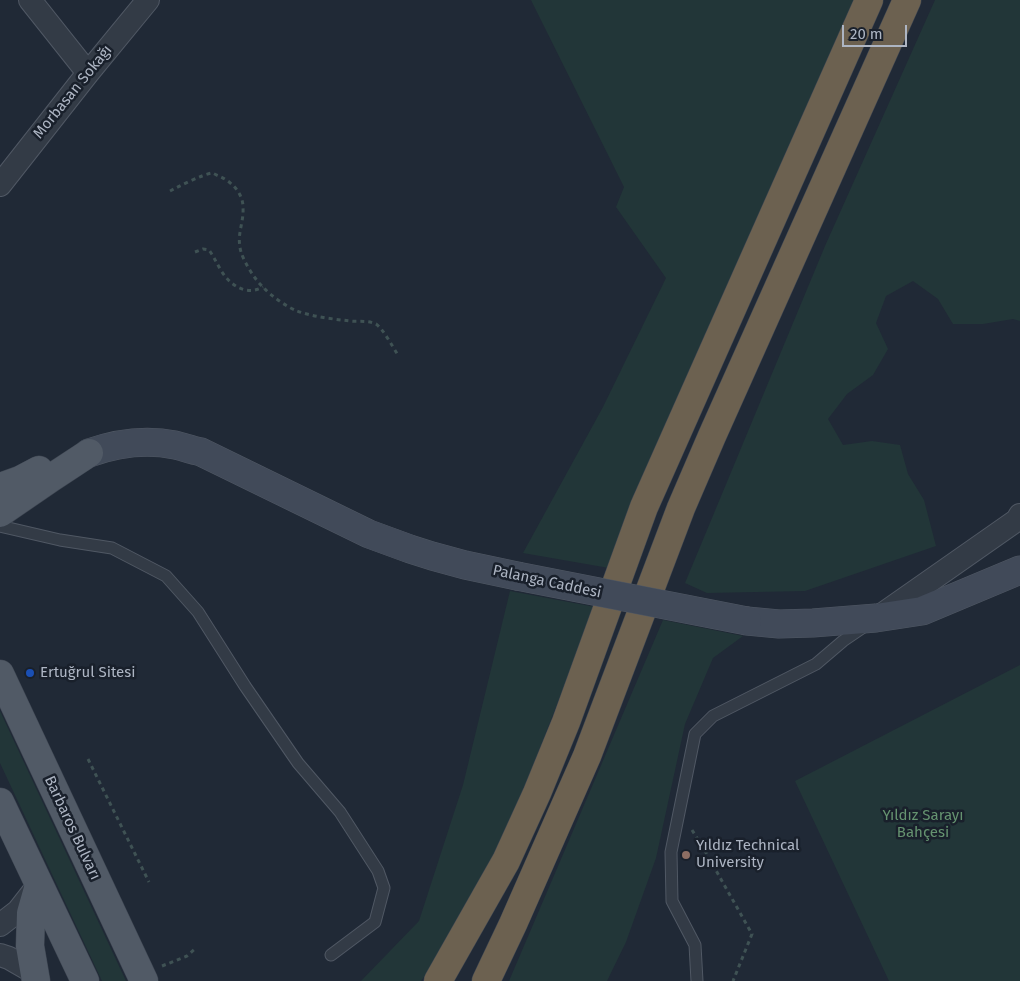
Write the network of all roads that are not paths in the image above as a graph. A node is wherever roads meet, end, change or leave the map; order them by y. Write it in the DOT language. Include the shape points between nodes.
graph roads {
  1 [pos="30,0"];
  2 [pos="148,0"];
  3 [pos="869,0"];
  4 [pos="907,0"];
  5 [pos="88,72"];
  6 [pos="0,184"];
  7 [pos="89,453"];
  8 [pos="0,487"];
  9 [pos="0,513"];
  10 [pos="1020,515"];
  11 [pos="0,526"];
  12 [pos="1020,570"];
  13 [pos="876,618"];
  14 [pos="0,674"];
  15 [pos="0,802"];
  16 [pos="39,885"];
  17 [pos="0,925"];
  18 [pos="0,955"];
  19 [pos="331,956"];
  20 [pos="150,974"];
  21 [pos="35,977"];
  22 [pos="85,981"];
  23 [pos="438,981"];
  24 [pos="486,981"];
  25 [pos="697,981"];
  1 -- 5 [label="street"];
  2 -- 5 [label="street, Morbasan Sokağı"];
  3 -- 23 [label="highway" via="644,507 537,793 506,861"];
  4 -- 24 [label="highway" via="704,454 587,756"];
  5 -- 6 [label="street, Morbasan Sokağı"];
  7 -- 8 [label="main road" via="63,459"];
  7 -- 9 [label="main road"];
  7 -- 13 [label="main road, Palanga Caddesi, bridge" via="132,442 174,445 201,452 369,534 440,558 517,576 747,621 780,624"];
  10 -- 13 [label="street"];
  11 -- 19 [label="lane" via="112,548 166,576 198,612 298,763 340,812 378,871 384,888 375,922"];
  12 -- 13 [label="main road, Palanga Caddesi" via="922,611"];
  13 -- 25 [label="lane" via="816,664 714,716 695,734 671,852 672,901 695,945"];
  14 -- 20 [label="main road, Barbaros Bulvarı"];
  15 -- 16 [label="main road"];
  16 -- 17 [label="street" via="18,911"];
  16 -- 21 [label="main road" via="31,913 30,946"];
  16 -- 22 [label="main road"];
  18 -- 21 [label="street"];
}
